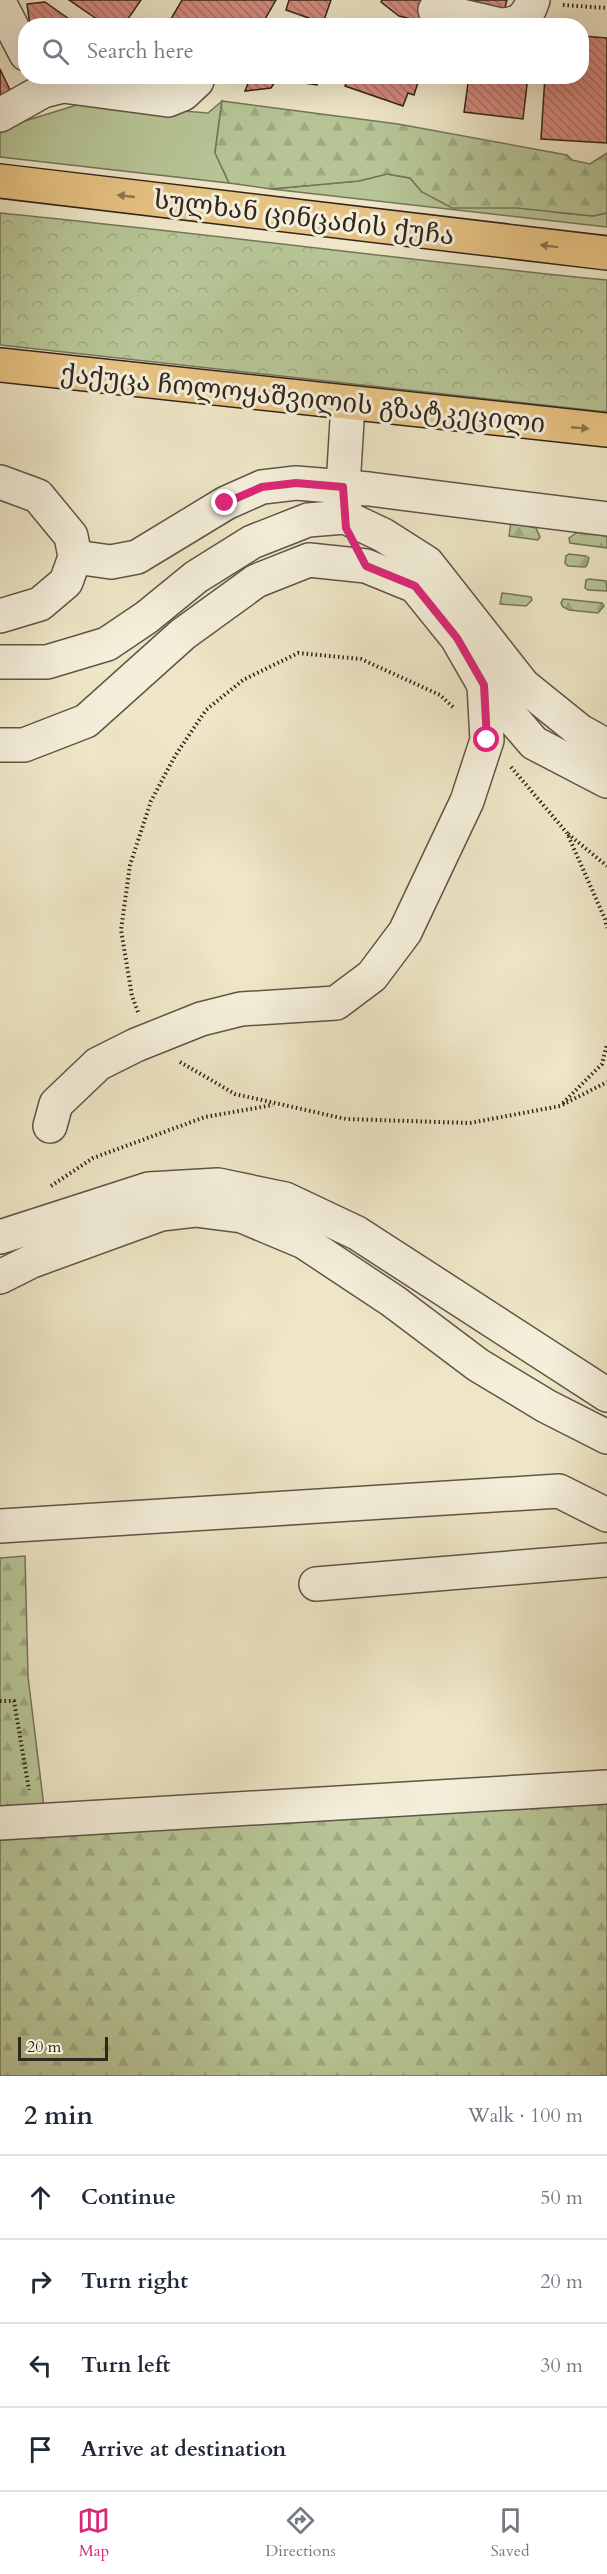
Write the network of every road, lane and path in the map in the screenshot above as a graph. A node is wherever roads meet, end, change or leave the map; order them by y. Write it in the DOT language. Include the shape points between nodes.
graph roads {
  1 [pos="533,2"];
  2 [pos="0,4"];
  3 [pos="607,8"];
  4 [pos="435,10"];
  5 [pos="470,18"];
  6 [pos="523,18"];
  7 [pos="18,39"];
  8 [pos="40,84"];
  9 [pos="193,84"];
  10 [pos="0,114"];
  11 [pos="0,181"];
  12 [pos="607,253"];
  13 [pos="0,364"];
  14 [pos="348,404"];
  15 [pos="607,430"];
  16 [pos="0,482"];
  17 [pos="344,502"];
  18 [pos="607,519"];
  19 [pos="75,557"];
  20 [pos="366,566"];
  21 [pos="0,616"];
  22 [pos="0,662"];
  23 [pos="484,685"];
  24 [pos="487,740"];
  25 [pos="0,745"];
  26 [pos="607,746"];
  27 [pos="607,781"];
  28 [pos="567,833"];
  29 [pos="607,866"];
  30 [pos="607,927"];
  31 [pos="149,1040"];
  32 [pos="607,1044"];
  33 [pos="607,1082"];
  34 [pos="277,1105"];
  35 [pos="560,1106"];
  36 [pos="50,1126"];
  37 [pos="44,1191"];
  38 [pos="0,1237"];
  39 [pos="0,1277"];
  40 [pos="607,1395"];
  41 [pos="607,1437"];
  42 [pos="607,1515"];
  43 [pos="0,1526"];
  44 [pos="607,1560"];
  45 [pos="316,1584"];
  46 [pos="0,1701"];
  47 [pos="607,1787"];
  48 [pos="34,1821"];
  49 [pos="0,1823"];
  1 -- 3 [label="path"];
  1 -- 6 [label="lane"];
  2 -- 7 [label="lane"];
  4 -- 5 [label="lane"];
  8 -- 9 [label="lane" via="168,100 183,94"];
  8 -- 10 [label="lane"];
  12 -- 11 [label="main road, სულხან ცინცაძის ქუჩა, one-way"];
  13 -- 14 [label="main road, ქაქუცა ჩოლოყაშვილის გზატკეცილი"];
  14 -- 15 [label="main road, ქაქუცა ჩოლოყაშვილის გზატკეცილი, one-way"];
  14 -- 17 [label="lane"];
  16 -- 19 [label="lane" via="38,496 72,536"];
  17 -- 18 [label="lane"];
  17 -- 19 [label="lane" via="296,483 262,487 225,503 137,557 111,562"];
  17 -- 20 [label="lane" via="346,528"];
  17 -- 22 [label="lane" via="252,542 196,577 107,644 47,662"];
  17 -- 26 [label="lane" via="382,535 427,563 523,685 580,731"];
  19 -- 21 [label="lane" via="66,582 40,604"];
  20 -- 23 [label="lane" via="415,586 457,638"];
  20 -- 25 [label="lane" via="309,560 256,581 183,634 86,721 24,745"];
  23 -- 24 [label="lane"];
  23 -- 27 [label="lane" via="534,743"];
  24 -- 28 [label="path"];
  24 -- 31 [label="lane" via="467,801 405,932 372,976 336,1003 241,1009 201,1019"];
  24 -- 31 [label="path" via="440,695 361,659 298,653 243,680 206,710 151,801 130,865 121,930 132,996"];
  28 -- 29 [label="path"];
  28 -- 30 [label="path"];
  31 -- 34 [label="path" via="235,1094"];
  31 -- 36 [label="lane" via="98,1064 56,1104"];
  32 -- 35 [label="path" via="602,1064"];
  33 -- 35 [label="path"];
  34 -- 35 [label="path" via="346,1119 470,1123"];
  34 -- 37 [label="path" via="205,1117 93,1158"];
  38 -- 40 [label="lane" via="149,1190 218,1185 285,1198 357,1233"];
  39 -- 41 [label="lane" via="32,1261 161,1214 195,1210 242,1216 304,1242 393,1300 478,1365"];
  42 -- 43 [label="lane" via="559,1491"];
  44 -- 45 [label="lane"];
  46 -- 48 [label="path" via="14,1701"];
  47 -- 48 [label="lane"];
  48 -- 49 [label="lane"];
}
